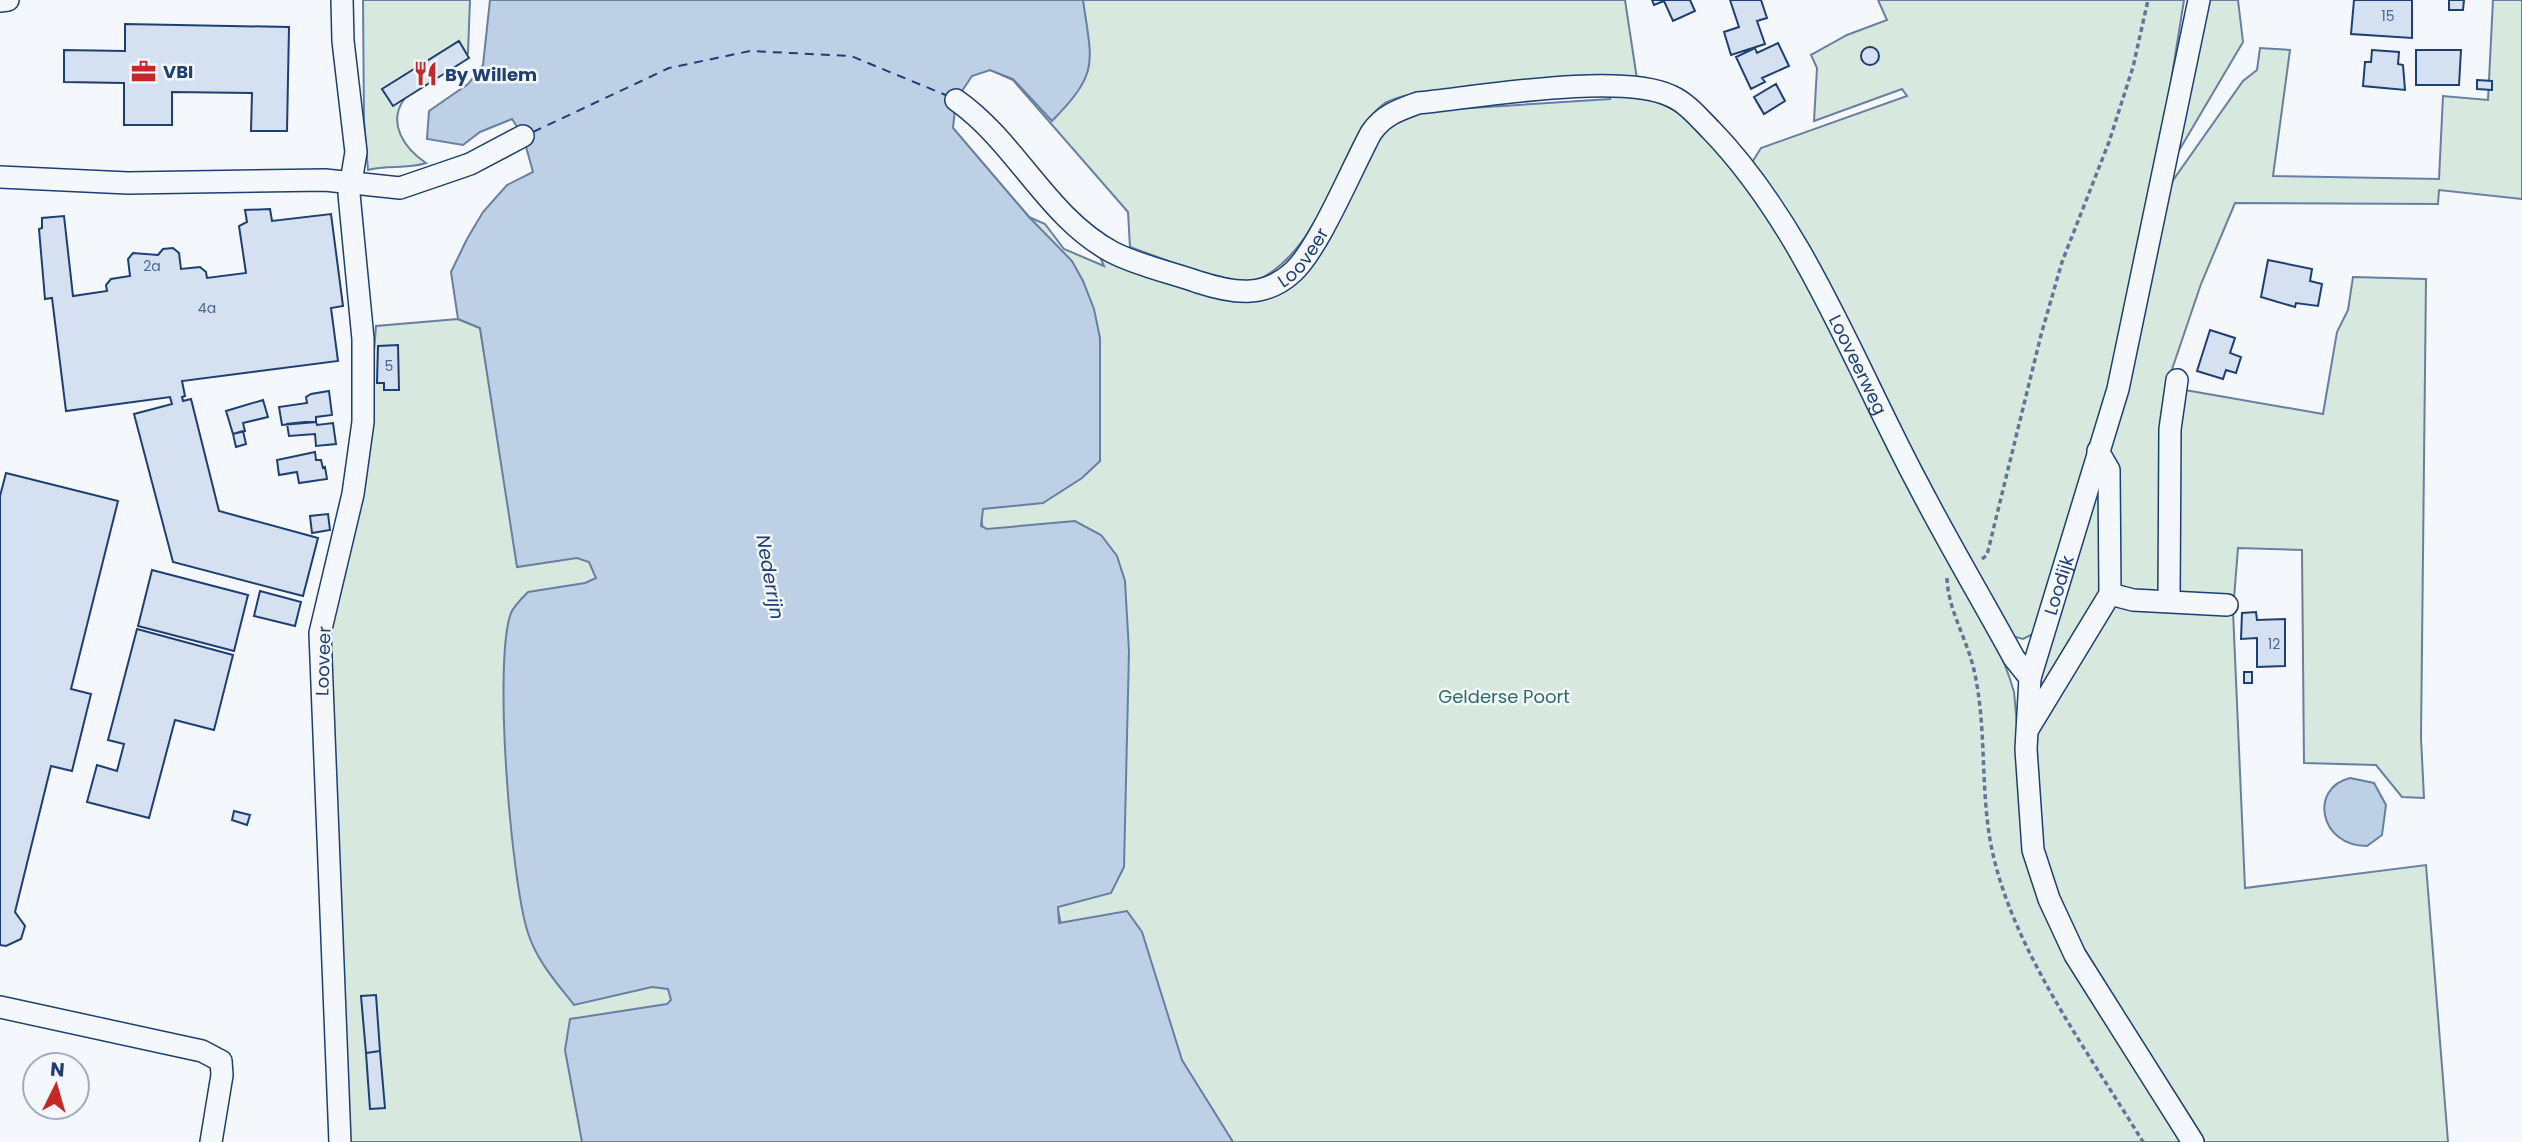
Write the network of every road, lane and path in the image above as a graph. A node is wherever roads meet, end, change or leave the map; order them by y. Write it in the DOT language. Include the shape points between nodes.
graph roads {
  1 [pos="8,0"];
  2 [pos="342,0"];
  3 [pos="2148,0"];
  4 [pos="2199,0"];
  5 [pos="0,1"];
  6 [pos="1646,89"];
  7 [pos="956,100"];
  8 [pos="523,136"];
  9 [pos="0,177"];
  10 [pos="351,185"];
  11 [pos="2177,380"];
  12 [pos="2098,451"];
  13 [pos="1967,571"];
  14 [pos="2110,594"];
  15 [pos="2169,601"];
  16 [pos="2227,605"];
  17 [pos="2030,678"];
  18 [pos="2027,731"];
  19 [pos="0,1007"];
  20 [pos="211,1142"];
  21 [pos="340,1142"];
  22 [pos="2193,1142"];
  1 -- 5 [label="street"];
  2 -- 10 [label="street, Looveer" via="356,152"];
  3 -- 13 [label="path" via="2109,142 2062,262 1987,555"];
  4 -- 12 [label="street, Loodijk" via="2134,326"];
  6 -- 7 [label="street, Looveer" via="1590,86 1418,103 1392,113 1378,121 1305,259 1283,280 1257,292 1216,288 1112,252 1061,211 980,116"];
  6 -- 13 [label="street, Looveerweg" via="1671,96 1689,108 1736,156 1795,243"];
  8 -- 10 [label="street" via="470,164 411,186"];
  9 -- 10 [label="street" via="128,183 325,180"];
  10 -- 21 [label="street, Looveer" via="363,339 363,422 353,494 320,633"];
  11 -- 15 [label="street" via="2170,429"];
  12 -- 14 [label="street" via="2109,470"];
  12 -- 17 [label="street, Loodijk"];
  13 -- 17 [label="street, Looveerweg" via="2014,658"];
  14 -- 15 [label="street"];
  14 -- 18 [label="street"];
  15 -- 16 [label="street"];
  17 -- 18 [label="street, Loodijk"];
  18 -- 22 [label="street, Loodijk" via="2030,828 2049,899 2075,955"];
  19 -- 20 [label="street" via="202,1051 221,1061"];
}
